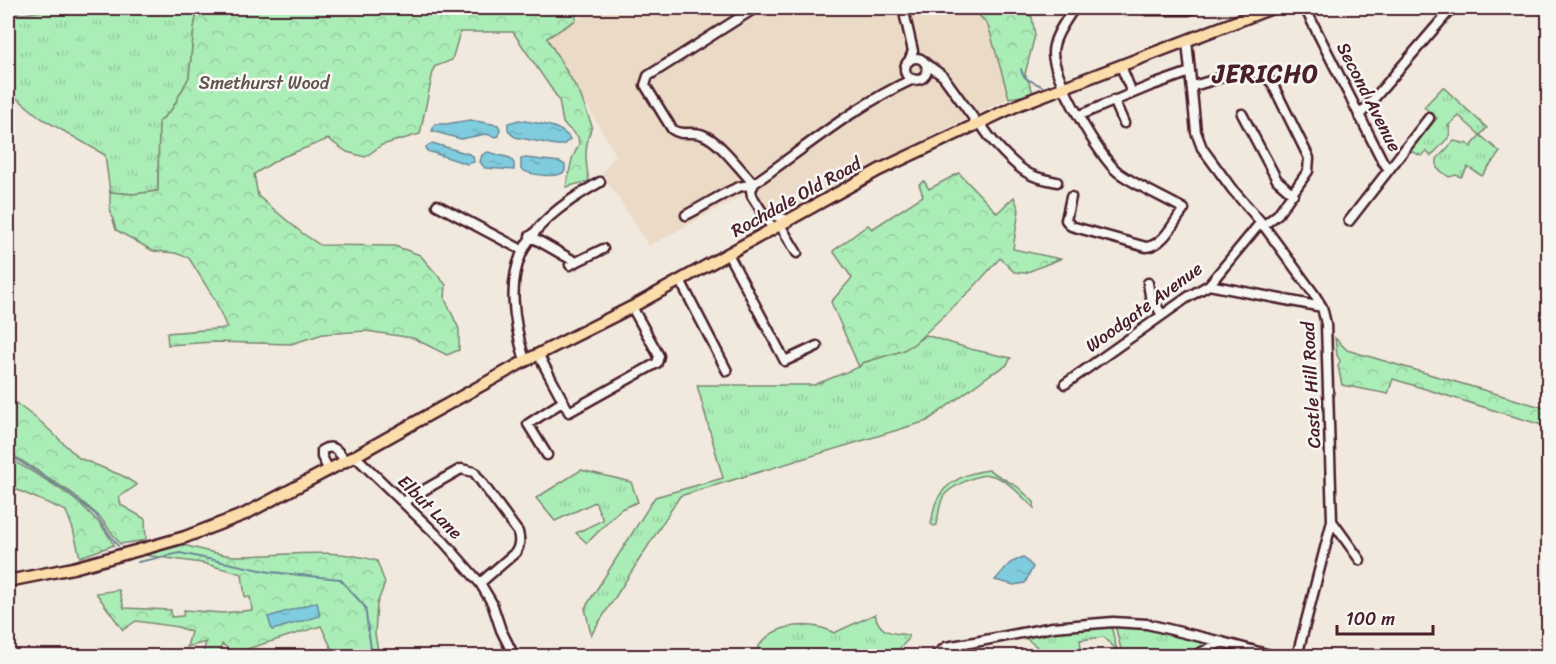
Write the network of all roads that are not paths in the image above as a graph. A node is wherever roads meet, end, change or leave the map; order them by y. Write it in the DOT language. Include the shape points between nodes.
graph roads {
  1 [pos="755,8"];
  2 [pos="903,8"];
  3 [pos="1074,8"];
  4 [pos="1194,8"];
  5 [pos="1272,8"];
  6 [pos="1305,8"];
  7 [pos="1452,8"];
  8 [pos="1147,10"];
  9 [pos="909,33"];
  10 [pos="1187,41"];
  11 [pos="909,61"];
  12 [pos="924,62"];
  13 [pos="1121,66"];
  14 [pos="1190,72"];
  15 [pos="924,77"];
  16 [pos="913,79"];
  17 [pos="945,81"];
  18 [pos="1192,86"];
  19 [pos="1063,87"];
  20 [pos="1132,93"];
  21 [pos="1114,100"];
  22 [pos="1080,114"];
  23 [pos="1242,114"];
  24 [pos="1359,116"];
  25 [pos="1123,117"];
  26 [pos="1429,118"];
  27 [pos="978,122"];
  28 [pos="1389,168"];
  29 [pos="600,182"];
  30 [pos="1057,182"];
  31 [pos="754,184"];
  32 [pos="1293,194"];
  33 [pos="1071,197"];
  34 [pos="1193,202"];
  35 [pos="436,205"];
  36 [pos="1184,209"];
  37 [pos="761,212"];
  38 [pos="686,215"];
  39 [pos="1349,221"];
  40 [pos="1262,224"];
  41 [pos="781,225"];
  42 [pos="530,236"];
  43 [pos="603,249"];
  44 [pos="522,250"];
  45 [pos="797,253"];
  46 [pos="728,254"];
  47 [pos="680,280"];
  48 [pos="1148,283"];
  49 [pos="1209,285"];
  50 [pos="632,307"];
  51 [pos="1322,307"];
  52 [pos="1162,315"];
  53 [pos="816,346"];
  54 [pos="538,354"];
  55 [pos="525,361"];
  56 [pos="727,371"];
  57 [pos="1065,384"];
  58 [pos="562,402"];
  59 [pos="547,455"];
  60 [pos="350,459"];
  61 [pos="328,470"];
  62 [pos="403,502"];
  63 [pos="1332,521"];
  64 [pos="1359,560"];
  65 [pos="8,580"];
  66 [pos="480,583"];
  67 [pos="1222,642"];
  68 [pos="514,657"];
  69 [pos="935,657"];
  70 [pos="1194,657"];
  71 [pos="1274,657"];
  72 [pos="1297,657"];
  1 -- 31 [label="street" via="646,79 646,89 672,129 682,137 698,133 709,138"];
  2 -- 9 [label="street"];
  3 -- 19 [label="street" via="1053,52"];
  4 -- 8 [label="street"];
  5 -- 10 [label="main road, Rochdale Old Road"];
  6 -- 24 [label="street, Second Avenue"];
  7 -- 24 [label="street"];
  9 -- 11 [label="street" via="913,52"];
  9 -- 12 [label="street"];
  10 -- 13 [label="main road, Rochdale Old Road"];
  10 -- 14 [label="street, Castle Hill Road"];
  11 -- 12 [label="street" via="916,58"];
  11 -- 16 [label="street" via="906,72"];
  12 -- 15 [label="street"];
  12 -- 17 [label="street" via="940,72"];
  13 -- 19 [label="main road, Rochdale Old Road"];
  13 -- 20 [label="street"];
  14 -- 18 [label="street, Castle Hill Road"];
  14 -- 20 [label="street"];
  15 -- 16 [label="street"];
  15 -- 17 [label="street" via="936,76"];
  16 -- 31 [label="street" via="851,115"];
  17 -- 27 [label="street"];
  18 -- 32 [label="street, Woodgate Avenue" via="1244,71 1272,83 1309,158 1308,171"];
  18 -- 40 [label="street, Castle Hill Road" via="1196,132 1202,148"];
  19 -- 22 [label="street"];
  19 -- 27 [label="main road, Rochdale Old Road"];
  20 -- 21 [label="street"];
  21 -- 22 [label="street"];
  21 -- 25 [label="street"];
  22 -- 36 [label="street" via="1105,159 1119,172"];
  23 -- 32 [label="street" via="1277,180"];
  24 -- 28 [label="street, Second Avenue"];
  26 -- 28 [label="street"];
  27 -- 30 [label="street" via="1018,166 1033,176"];
  27 -- 41 [label="main road, Rochdale Old Road" via="879,170"];
  28 -- 39 [label="street"];
  29 -- 42 [label="street" via="549,216"];
  31 -- 37 [label="street" via="752,196"];
  31 -- 38 [label="street" via="740,186"];
  32 -- 40 [label="street, Woodgate Avenue" via="1278,214"];
  33 -- 36 [label="street" via="1066,220 1071,226 1146,247 1154,247 1163,238"];
  34 -- 36 [label="street"];
  35 -- 44 [label="street"];
  37 -- 41 [label="street"];
  37 -- 41 [label="street"];
  40 -- 49 [label="street, Woodgate Avenue"];
  40 -- 51 [label="street, Castle Hill Road"];
  41 -- 45 [label="street"];
  41 -- 46 [label="main road, Rochdale Old Road"];
  42 -- 43 [label="street" via="572,263"];
  42 -- 44 [label="street"];
  44 -- 55 [label="street" via="513,302"];
  46 -- 47 [label="main road, Rochdale Old Road"];
  46 -- 53 [label="street" via="785,361"];
  47 -- 50 [label="main road, Rochdale Old Road"];
  47 -- 56 [label="street"];
  48 -- 52 [label="street"];
  49 -- 51 [label="street"];
  49 -- 52 [label="street, Woodgate Avenue"];
  50 -- 54 [label="main road, Rochdale Old Road"];
  50 -- 58 [label="street" via="659,356 657,363 568,412"];
  51 -- 63 [label="street, Castle Hill Road" via="1326,324"];
  52 -- 57 [label="street, Woodgate Avenue"];
  54 -- 55 [label="main road, Rochdale Old Road"];
  54 -- 58 [label="street"];
  55 -- 60 [label="main road, Rochdale Old Road"];
  58 -- 59 [label="street" via="528,424"];
  60 -- 61 [label="main road, Rochdale Old Road"];
  60 -- 61 [label="street, Elbut Lane" via="333,447 325,448 322,457"];
  60 -- 62 [label="street, Elbut Lane"];
  61 -- 65 [label="main road, Rochdale Old Road" via="245,514 185,537 73,568"];
  62 -- 66 [label="street, Elbut Lane"];
  62 -- 66 [label="street" via="461,469 474,472 519,538 516,552"];
  63 -- 64 [label="street"];
  63 -- 72 [label="street, Castle Hill Road"];
  66 -- 68 [label="street, Elbut Lane"];
  67 -- 69 [label="street" via="1147,624 1100,623 1053,627 946,647"];
  67 -- 70 [label="street"];
  67 -- 71 [label="street"];
}
